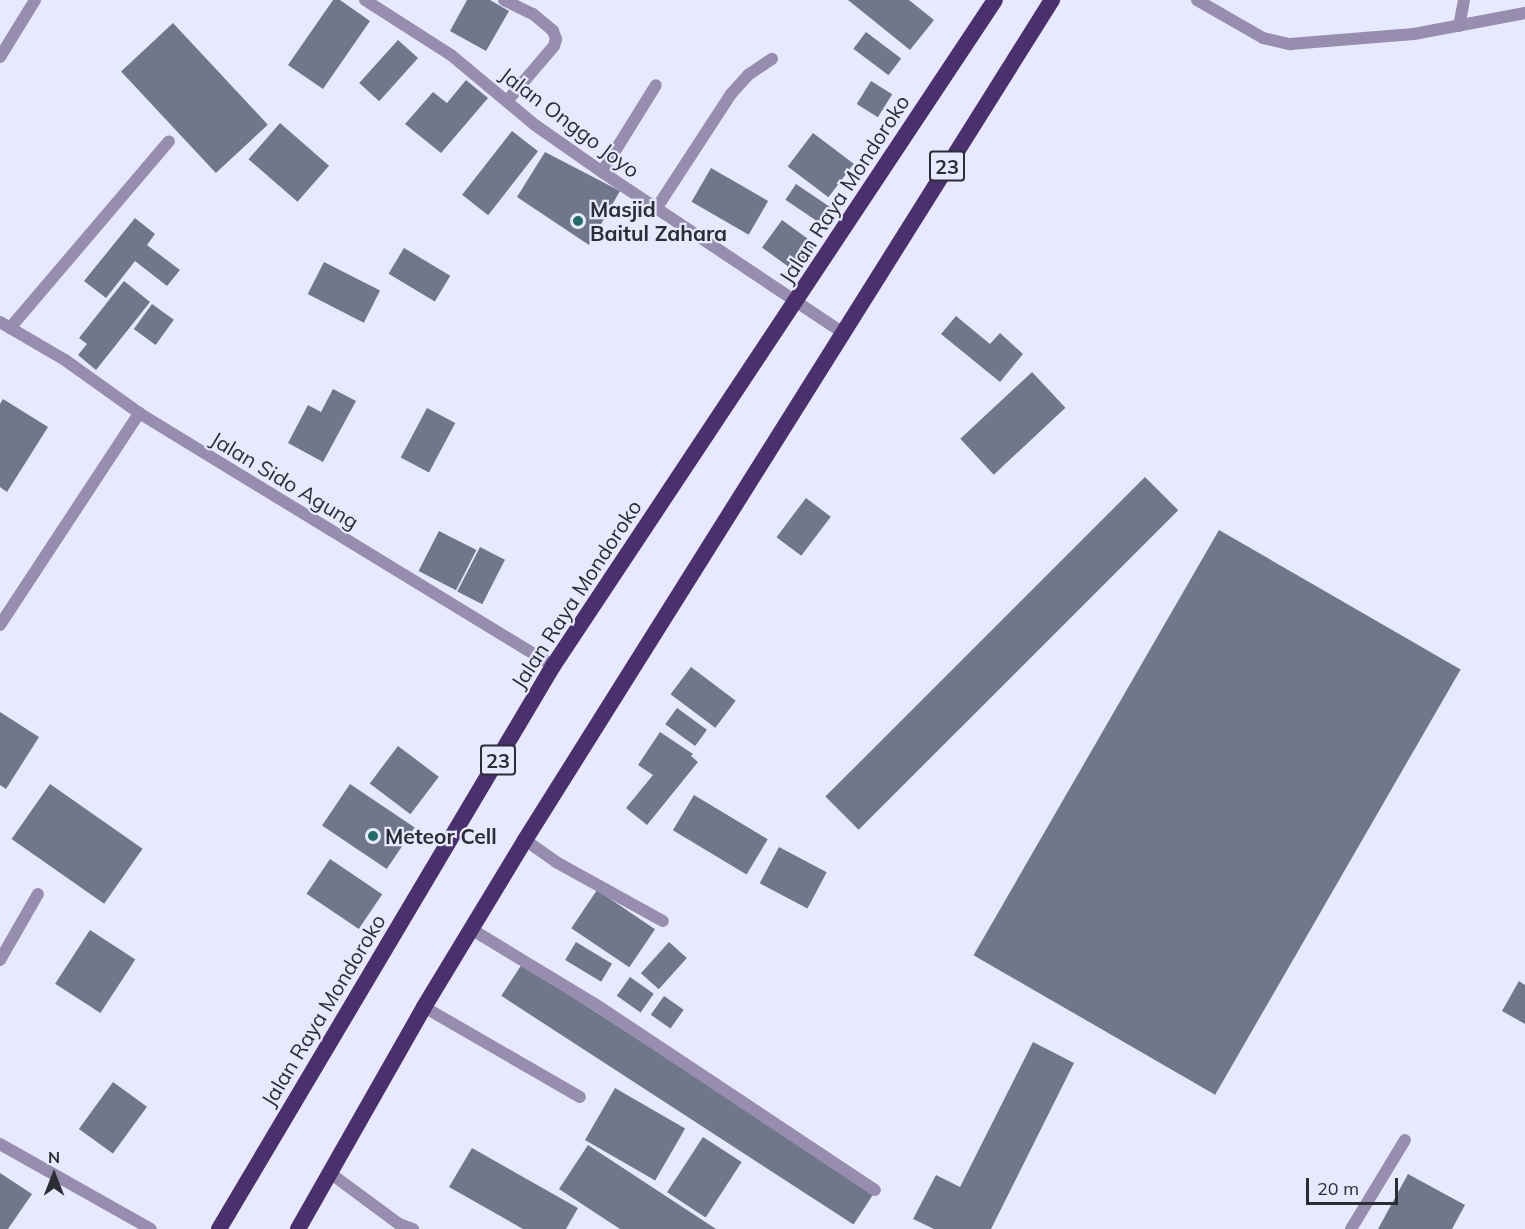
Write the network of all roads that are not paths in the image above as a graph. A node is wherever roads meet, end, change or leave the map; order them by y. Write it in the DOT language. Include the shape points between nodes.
graph roads {
  1 [pos="35,0"];
  2 [pos="365,0"];
  3 [pos="504,0"];
  4 [pos="996,0"];
  5 [pos="1052,0"];
  6 [pos="1197,0"];
  7 [pos="1464,0"];
  8 [pos="1525,13"];
  9 [pos="1459,26"];
  10 [pos="0,57"];
  11 [pos="772,59"];
  12 [pos="656,85"];
  13 [pos="507,101"];
  14 [pos="169,141"];
  15 [pos="602,172"];
  16 [pos="656,209"];
  17 [pos="795,303"];
  18 [pos="5,325"];
  19 [pos="843,333"];
  20 [pos="139,413"];
  21 [pos="0,625"];
  22 [pos="553,666"];
  23 [pos="525,840"];
  24 [pos="38,894"];
  25 [pos="663,921"];
  26 [pos="471,929"];
  27 [pos="0,960"];
  28 [pos="424,1007"];
  29 [pos="580,1096"];
  30 [pos="1405,1140"];
  31 [pos="0,1144"];
  32 [pos="330,1173"];
  33 [pos="875,1190"];
  34 [pos="151,1229"];
  35 [pos="219,1229"];
  36 [pos="298,1229"];
  37 [pos="413,1229"];
  38 [pos="1351,1229"];
  1 -- 10 [label="street"];
  2 -- 13 [label="street, Jalan Onggo Joyo" via="451,55"];
  3 -- 13 [label="street" via="532,14 553,31 556,39"];
  4 -- 17 [label="highway, Jalan Raya Mondoroko / 23"];
  5 -- 19 [label="highway, 23"];
  6 -- 9 [label="street" via="1263,38 1290,44 1376,39"];
  7 -- 9 [label="street"];
  8 -- 9 [label="street"];
  11 -- 16 [label="street" via="748,75 731,94"];
  12 -- 15 [label="street"];
  13 -- 15 [label="street, Jalan Onggo Joyo"];
  14 -- 18 [label="street"];
  15 -- 16 [label="street, Jalan Onggo Joyo"];
  16 -- 17 [label="street, Jalan Onggo Joyo"];
  17 -- 19 [label="street, Jalan Onggo Joyo"];
  17 -- 22 [label="highway, Jalan Raya Mondoroko / 23"];
  18 -- 20 [label="street, Jalan Sido Agung" via="65,360"];
  19 -- 23 [label="highway, 23"];
  20 -- 21 [label="street"];
  20 -- 22 [label="street, Jalan Sido Agung"];
  22 -- 35 [label="highway, Jalan Raya Mondoroko / 23"];
  23 -- 25 [label="street" via="556,862"];
  23 -- 26 [label="highway, 23"];
  24 -- 27 [label="street"];
  26 -- 28 [label="highway, 23"];
  26 -- 33 [label="street" via="595,1004"];
  28 -- 29 [label="street"];
  28 -- 32 [label="highway, 23"];
  30 -- 38 [label="street"];
  31 -- 34 [label="street"];
  32 -- 36 [label="highway, 23"];
  32 -- 37 [label="street" via="399,1224"];
}
